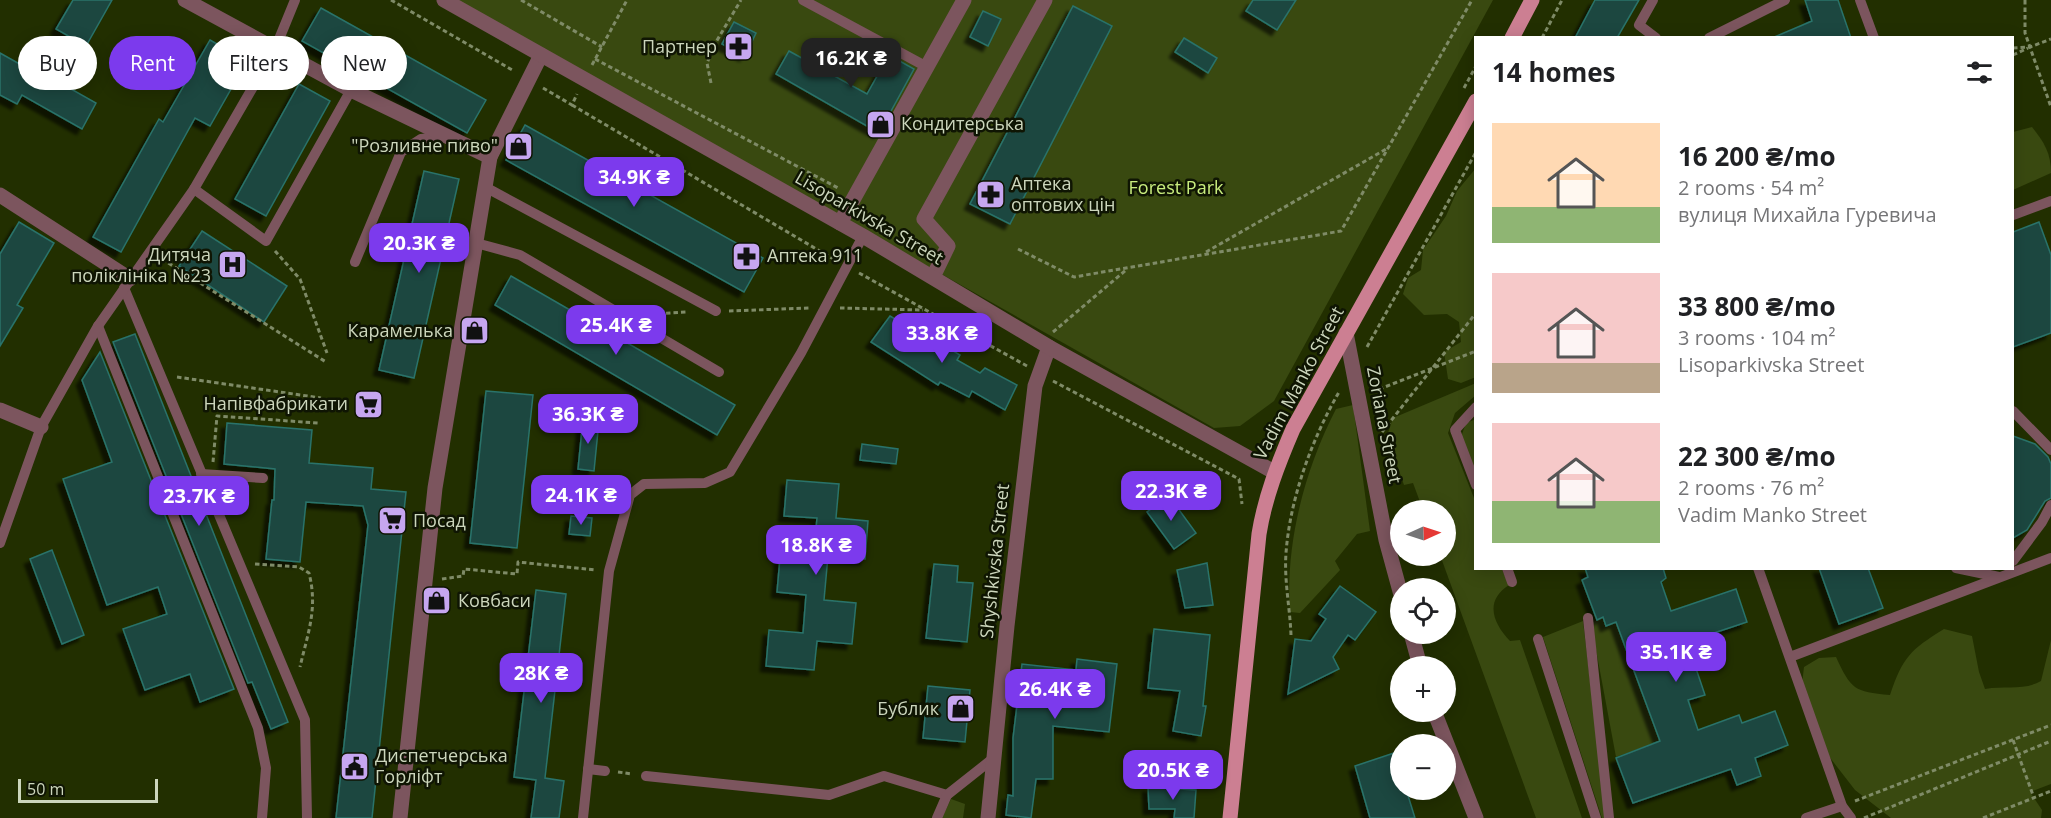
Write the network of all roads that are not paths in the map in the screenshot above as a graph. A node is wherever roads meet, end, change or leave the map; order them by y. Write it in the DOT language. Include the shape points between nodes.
graph roads {
  1 [pos="185,0"];
  2 [pos="295,0"];
  3 [pos="444,0"];
  4 [pos="803,0"];
  5 [pos="964,0"];
  6 [pos="1045,0"];
  7 [pos="1532,0"];
  8 [pos="1653,0"];
  9 [pos="1785,0"];
  10 [pos="1860,0"];
  11 [pos="251,36"];
  12 [pos="280,36"];
  13 [pos="1513,36"];
  14 [pos="1653,36"];
  15 [pos="1713,36"];
  16 [pos="1873,36"];
  17 [pos="541,55"];
  18 [pos="927,67"];
  19 [pos="251,90"];
  20 [pos="351,90"];
  21 [pos="1474,105"];
  22 [pos="446,136"];
  23 [pos="490,157"];
  24 [pos="485,187"];
  25 [pos="194,189"];
  26 [pos="0,195"];
  27 [pos="2051,201"];
  28 [pos="2014,215"];
  29 [pos="840,223"];
  30 [pos="863,236"];
  31 [pos="476,243"];
  32 [pos="355,262"];
  33 [pos="933,277"];
  34 [pos="127,284"];
  35 [pos="716,311"];
  36 [pos="98,326"];
  37 [pos="1347,333"];
  38 [pos="1050,341"];
  39 [pos="719,372"];
  40 [pos="1474,409"];
  41 [pos="0,410"];
  42 [pos="2014,412"];
  43 [pos="41,427"];
  44 [pos="2051,450"];
  45 [pos="1274,472"];
  46 [pos="201,474"];
  47 [pos="263,478"];
  48 [pos="1474,480"];
  49 [pos="2051,505"];
  50 [pos="0,543"];
  51 [pos="2051,558"];
  52 [pos="2014,560"];
  53 [pos="1508,570"];
  54 [pos="1759,570"];
  55 [pos="1975,570"];
  56 [pos="2014,570"];
  57 [pos="2004,573"];
  58 [pos="1396,578"];
  59 [pos="1512,582"];
  60 [pos="1588,618"];
  61 [pos="1538,639"];
  62 [pos="1790,657"];
  63 [pos="1438,722"];
  64 [pos="995,757"];
  65 [pos="588,769"];
  66 [pos="605,771"];
  67 [pos="646,776"];
  68 [pos="947,795"];
  69 [pos="1842,806"];
  70 [pos="262,818"];
  71 [pos="307,818"];
  72 [pos="400,818"];
  73 [pos="583,818"];
  74 [pos="937,818"];
  75 [pos="988,818"];
  76 [pos="1230,818"];
  77 [pos="1476,818"];
  78 [pos="1596,818"];
  79 [pos="1609,818"];
  80 [pos="1806,818"];
  81 [pos="1851,818"];
  1 -- 11 [label="street"];
  2 -- 12 [label="lane"];
  3 -- 17 [label="street, Lisoparkivska Street"];
  4 -- 18 [label="lane"];
  5 -- 18 [label="street"];
  6 -- 33 [label="street" via="924,219 948,246"];
  7 -- 13 [label="main road"];
  8 -- 14 [label="lane" via="1639,25"];
  9 -- 15 [label="lane"];
  10 -- 16 [label="lane"];
  17 -- 23 [label="street"];
  17 -- 29 [label="street, Lisoparkivska Street"];
  18 -- 29 [label="street"];
  19 -- 25 [label="lane"];
  20 -- 22 [label="street"];
  20 -- 25 [label="lane" via="266,241"];
  21 -- 37 [label="main road, Vadim Manko Street"];
  22 -- 23 [label="street"];
  22 -- 32 [label="lane" via="422,140 401,152"];
  23 -- 24 [label="street"];
  24 -- 31 [label="street"];
  24 -- 35 [label="lane"];
  25 -- 34 [label="lane"];
  26 -- 34 [label="street"];
  27 -- 28 [label="lane"];
  29 -- 30 [label="street, Lisoparkivska Street"];
  30 -- 33 [label="street, Lisoparkivska Street"];
  30 -- 65 [label="lane" via="801,353 730,472 688,486 644,484 630,495 609,572"];
  31 -- 39 [label="lane" via="520,255"];
  31 -- 72 [label="street" via="435,489"];
  33 -- 38 [label="street, Lisoparkivska Street"];
  34 -- 36 [label="lane"];
  34 -- 46 [label="lane"];
  36 -- 43 [label="lane"];
  36 -- 70 [label="lane" via="258,728 266,768"];
  37 -- 45 [label="main road, Vadim Manko Street" via="1293,429"];
  37 -- 58 [label="street, Zoriana Street"];
  38 -- 45 [label="street, Lisoparkivska Street"];
  38 -- 64 [label="street, Shyshkivska Street" via="1035,386"];
  40 -- 48 [label="lane" via="1455,430"];
  41 -- 43 [label="street"];
  42 -- 44 [label="lane"];
  43 -- 50 [label="lane"];
  45 -- 76 [label="main road, Vadim Manko Street" via="1259,534"];
  46 -- 47 [label="lane"];
  46 -- 71 [label="lane" via="305,720"];
  49 -- 52 [label="lane"];
  51 -- 56 [label="lane"];
  53 -- 59 [label="lane"];
  54 -- 62 [label="lane"];
  55 -- 57 [label="lane"];
  57 -- 62 [label="lane"];
  60 -- 79 [label="lane"];
  61 -- 78 [label="lane"];
  62 -- 69 [label="lane"];
  63 -- 77 [label="street"];
  64 -- 68 [label="lane"];
  64 -- 75 [label="street, Shyshkivska Street"];
  65 -- 66 [label="lane"];
  65 -- 73 [label="lane"];
  67 -- 68 [label="lane" via="830,795 884,776"];
  68 -- 74 [label="lane"];
  69 -- 80 [label="lane"];
  69 -- 81 [label="lane"];
}
